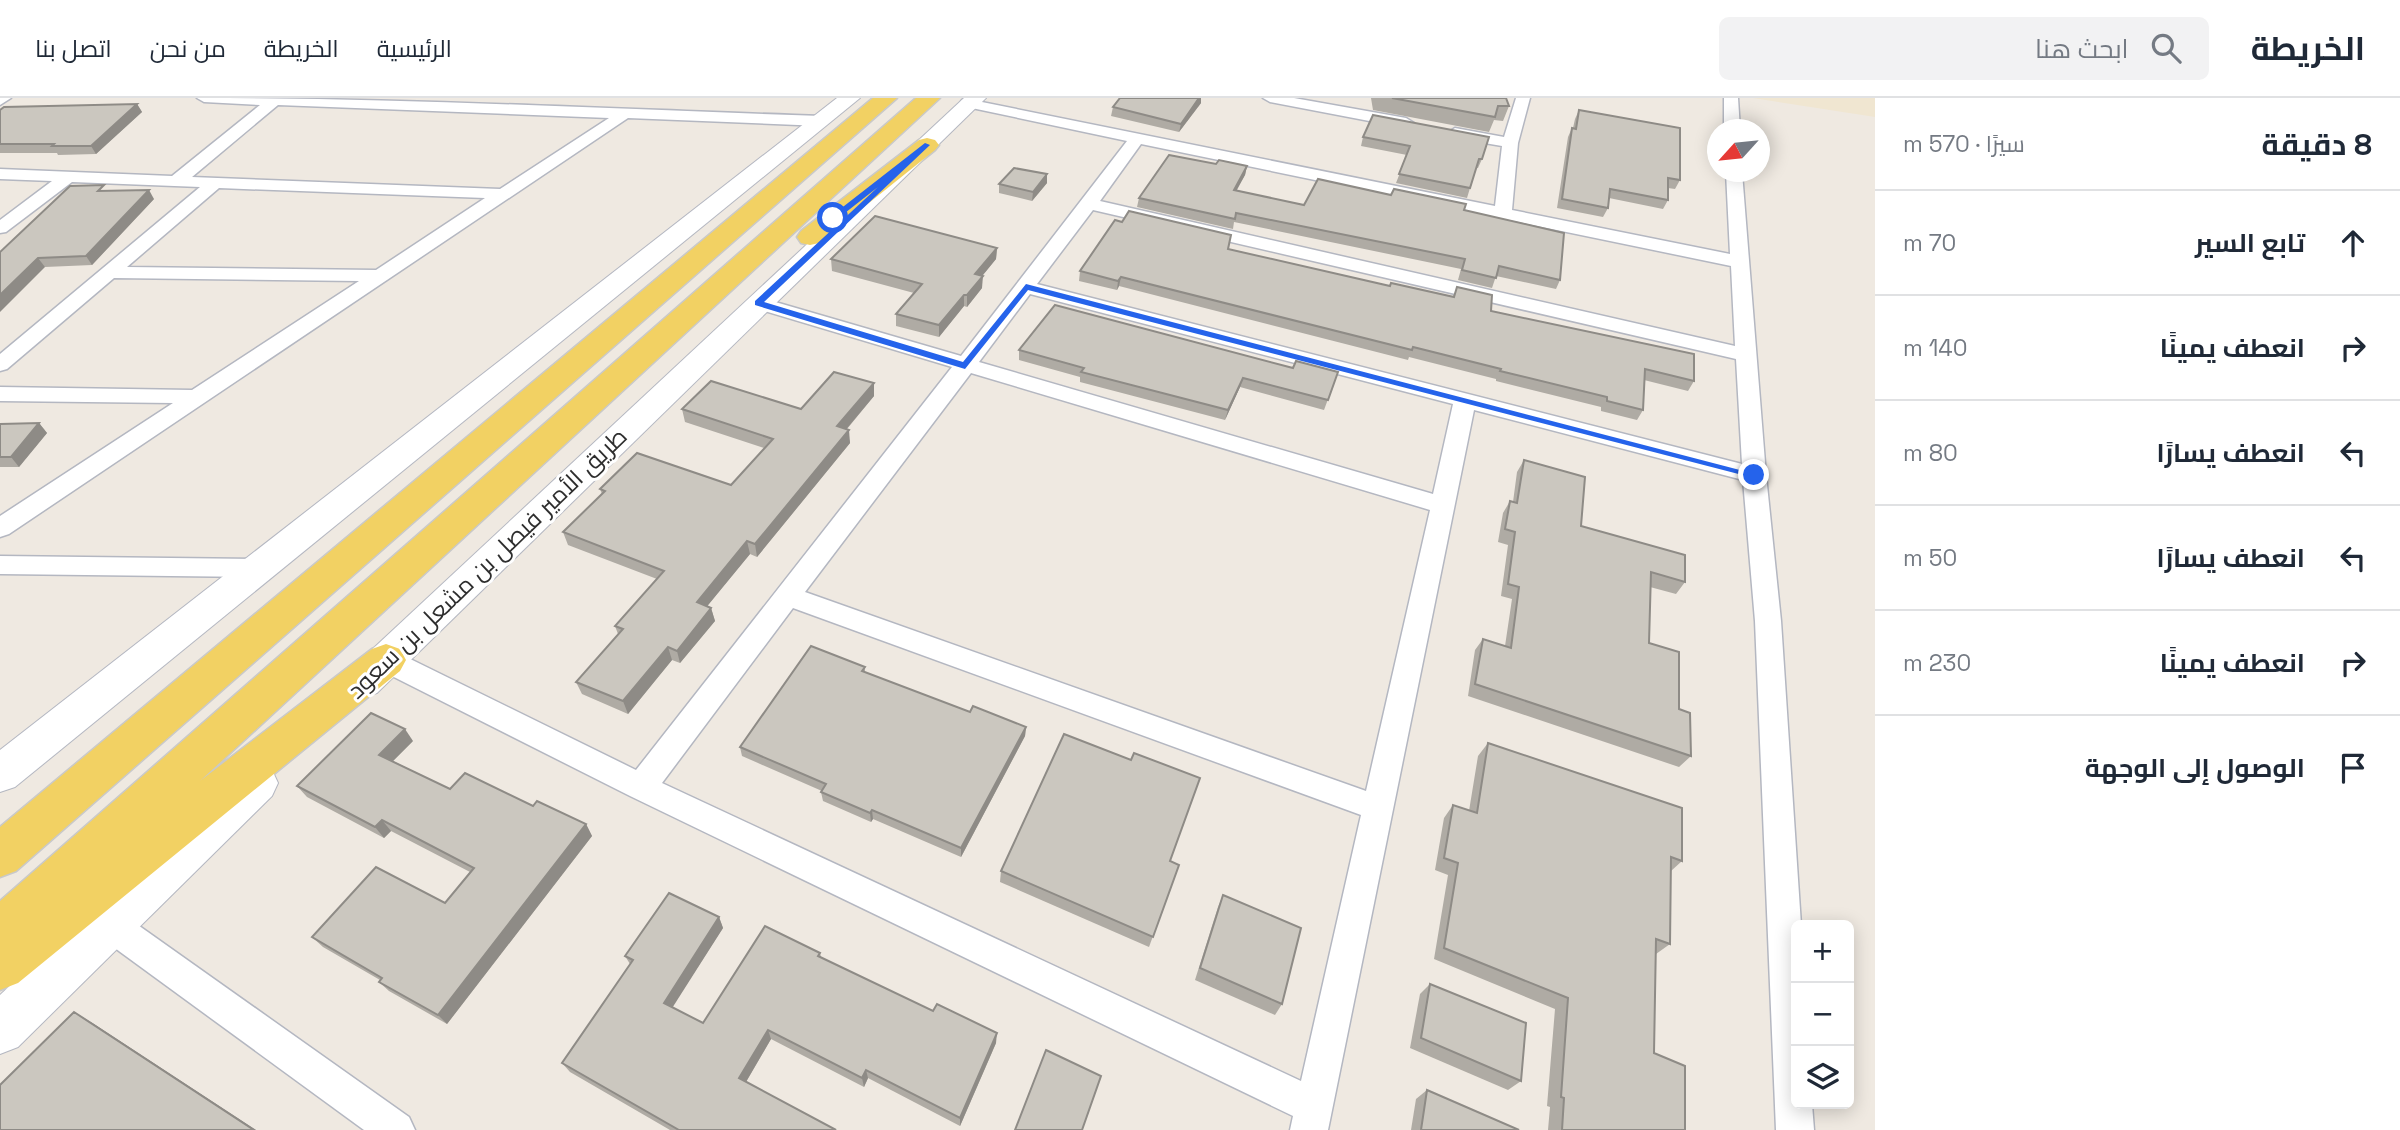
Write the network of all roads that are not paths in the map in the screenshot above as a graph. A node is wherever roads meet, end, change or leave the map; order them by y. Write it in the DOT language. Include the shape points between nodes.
graph roads {
  1 [pos="204,98"];
  2 [pos="850,98"];
  3 [pos="886,98"];
  4 [pos="929,98"];
  5 [pos="1270,98"];
  6 [pos="1523,98"];
  7 [pos="1731,98"];
  8 [pos="275,100"];
  9 [pos="971,102"];
  10 [pos="1332,104"];
  11 [pos="626,113"];
  12 [pos="1732,119"];
  13 [pos="822,121"];
  14 [pos="1137,138"];
  15 [pos="1510,143"];
  16 [pos="927,145"];
  17 [pos="0,174"];
  18 [pos="69,176"];
  19 [pos="176,181"];
  20 [pos="747,181"];
  21 [pos="216,182"];
  22 [pos="1735,182"];
  23 [pos="505,194"];
  24 [pos="1089,204"];
  25 [pos="1503,213"];
  26 [pos="0,228"];
  27 [pos="1740,262"];
  28 [pos="110,272"];
  29 [pos="380,276"];
  30 [pos="1026,287"];
  31 [pos="758,303"];
  32 [pos="1746,355"];
  33 [pos="0,365"];
  34 [pos="965,366"];
  35 [pos="0,394"];
  36 [pos="198,397"];
  37 [pos="1465,400"];
  38 [pos="546,443"];
  39 [pos="482,444"];
  40 [pos="1754,475"];
  41 [pos="1442,505"];
  42 [pos="0,528"];
  43 [pos="0,565"];
  44 [pos="259,568"];
  45 [pos="787,596"];
  46 [pos="386,660"];
  47 [pos="0,774"];
  48 [pos="641,787"];
  49 [pos="1377,808"];
  50 [pos="0,856"];
  51 [pos="109,924"];
  52 [pos="0,933"];
  53 [pos="0,966"];
  54 [pos="0,1029"];
  55 [pos="1311,1118"];
  56 [pos="396,1130"];
  57 [pos="1795,1130"];
  1 -- 8 [label="street"];
  2 -- 13 [label="main road"];
  3 -- 39 [label="main road"];
  4 -- 38 [label="main road, طريق الأمير فيصل بن مشعل بن سعود"];
  5 -- 10 [label="street"];
  6 -- 15 [label="street"];
  7 -- 12 [label="street"];
  8 -- 11 [label="street"];
  8 -- 19 [label="street"];
  9 -- 14 [label="street"];
  9 -- 16 [label="main road, طريق الأمير فيصل بن مشعل بن سعود"];
  10 -- 15 [label="street"];
  11 -- 13 [label="street"];
  11 -- 23 [label="street"];
  13 -- 20 [label="main road"];
  14 -- 24 [label="street"];
  14 -- 25 [label="street"];
  15 -- 25 [label="street"];
  16 -- 31 [label="main road, طريق الأمير فيصل بن مشعل بن سعود"];
  16 -- 38 [label="main road"];
  17 -- 18 [label="street"];
  18 -- 19 [label="street"];
  18 -- 26 [label="street"];
  19 -- 21 [label="street"];
  20 -- 39 [label="main road"];
  20 -- 44 [label="main road"];
  21 -- 23 [label="street"];
  21 -- 28 [label="street"];
  22 -- 27 [label="street"];
  23 -- 29 [label="street"];
  24 -- 30 [label="street"];
  24 -- 32 [label="street"];
  25 -- 27 [label="street"];
  27 -- 32 [label="street"];
  28 -- 29 [label="street"];
  28 -- 33 [label="street"];
  29 -- 36 [label="street"];
  30 -- 34 [label="street"];
  30 -- 37 [label="street"];
  31 -- 34 [label="street"];
  31 -- 46 [label="main road, طريق الأمير فيصل بن مشعل بن سعود"];
  32 -- 40 [label="street"];
  34 -- 41 [label="street"];
  34 -- 45 [label="street"];
  35 -- 36 [label="street"];
  36 -- 42 [label="street"];
  37 -- 40 [label="street"];
  37 -- 41 [label="street"];
  38 -- 52 [label="main road, طريق الأمير فيصل بن مشعل بن سعود"];
  39 -- 50 [label="main road"];
  40 -- 57 [label="street" via="1769,635"];
  41 -- 49 [label="street"];
  43 -- 44 [label="street"];
  44 -- 47 [label="main road"];
  45 -- 48 [label="street"];
  45 -- 49 [label="street"];
  46 -- 48 [label="street"];
  46 -- 51 [label="main road, طريق الأمير فيصل بن مشعل بن سعود"];
  46 -- 53 [label="main road"];
  48 -- 55 [label="street"];
  49 -- 55 [label="street"];
  51 -- 54 [label="main road, طريق الأمير فيصل بن مشعل بن سعود"];
  51 -- 56 [label="street"];
}
